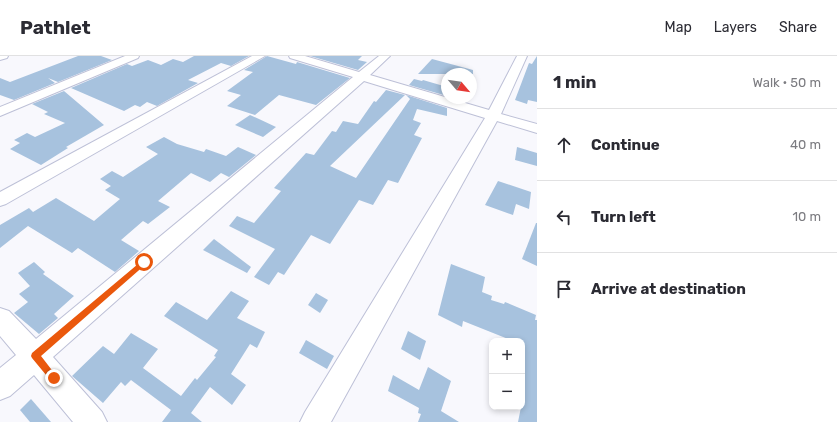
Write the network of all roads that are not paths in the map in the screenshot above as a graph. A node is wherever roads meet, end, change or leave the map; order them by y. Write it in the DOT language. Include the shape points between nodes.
graph roads {
  1 [pos="134,56"];
  2 [pos="260,56"];
  3 [pos="294,56"];
  4 [pos="385,56"];
  5 [pos="522,56"];
  6 [pos="361,76"];
  7 [pos="0,112"];
  8 [pos="493,116"];
  9 [pos="537,129"];
  10 [pos="0,200"];
  11 [pos="0,319"];
  12 [pos="35,356"];
  13 [pos="0,386"];
  14 [pos="92,422"];
  15 [pos="315,422"];
  1 -- 7 [label="street"];
  2 -- 10 [label="street"];
  3 -- 6 [label="street"];
  4 -- 6 [label="street"];
  5 -- 8 [label="street"];
  6 -- 8 [label="street"];
  6 -- 12 [label="street"];
  8 -- 9 [label="street"];
  8 -- 15 [label="street"];
  11 -- 12 [label="street"];
  12 -- 13 [label="street"];
  12 -- 14 [label="street"];
}
